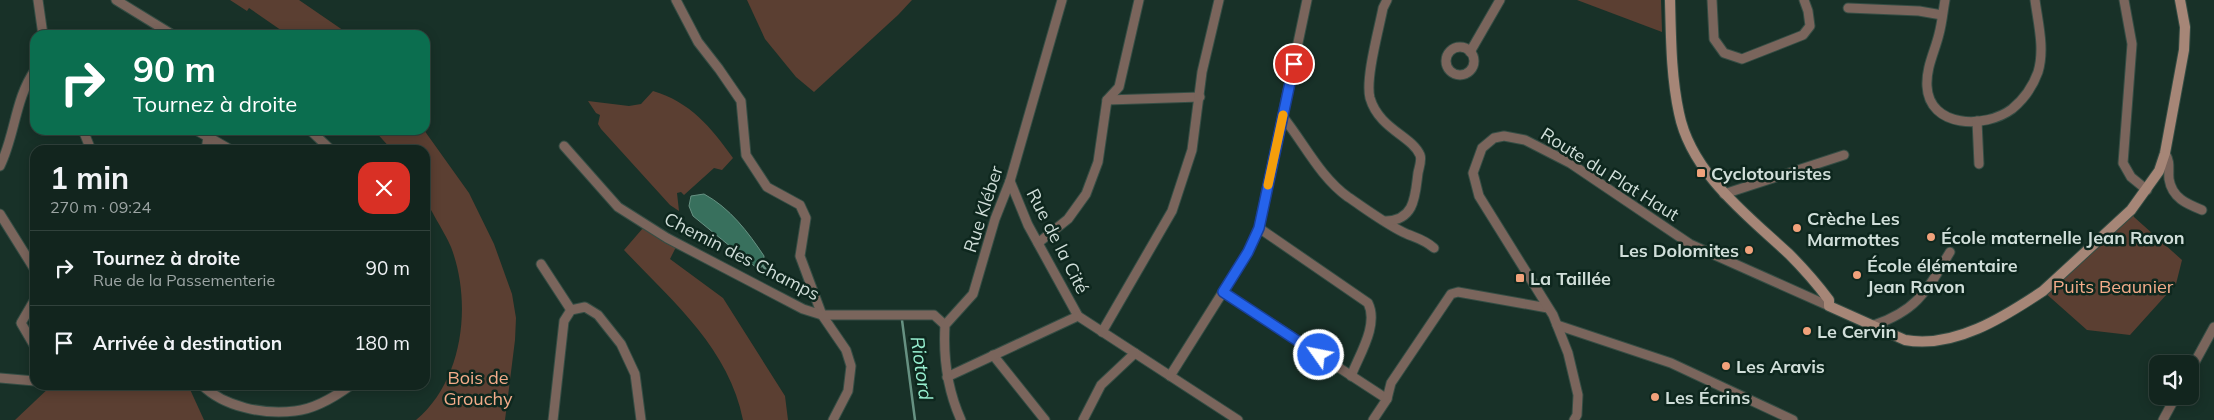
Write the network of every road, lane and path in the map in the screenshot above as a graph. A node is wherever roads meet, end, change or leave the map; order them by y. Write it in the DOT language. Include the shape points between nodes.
graph roads {
  1 [pos="38,0"];
  2 [pos="116,0"];
  3 [pos="676,0"];
  4 [pos="1062,0"];
  5 [pos="1140,0"];
  6 [pos="1219,0"];
  7 [pos="1307,0"];
  8 [pos="1387,0"];
  9 [pos="1500,0"];
  10 [pos="1670,0"];
  11 [pos="1712,0"];
  12 [pos="1804,0"];
  13 [pos="1945,0"];
  14 [pos="2035,0"];
  15 [pos="2124,0"];
  16 [pos="2180,0"];
  17 [pos="1870,5"];
  18 [pos="1848,8"];
  19 [pos="1942,15"];
  20 [pos="42,30"];
  21 [pos="165,30"];
  22 [pos="1470,52"];
  23 [pos="30,77"];
  24 [pos="1200,97"];
  25 [pos="1106,100"];
  26 [pos="1283,117"];
  27 [pos="1977,121"];
  28 [pos="205,135"];
  29 [pos="315,135"];
  30 [pos="208,137"];
  31 [pos="207,145"];
  32 [pos="222,145"];
  33 [pos="326,145"];
  34 [pos="564,146"];
  35 [pos="2166,153"];
  36 [pos="1844,155"];
  37 [pos="1979,164"];
  38 [pos="0,166"];
  39 [pos="1010,180"];
  40 [pos="2147,190"];
  41 [pos="1724,194"];
  42 [pos="2202,210"];
  43 [pos="0,214"];
  44 [pos="1386,220"];
  45 [pos="1259,228"];
  46 [pos="1038,243"];
  47 [pos="1434,248"];
  48 [pos="1950,252"];
  49 [pos="30,262"];
  50 [pos="541,264"];
  51 [pos="1223,292"];
  52 [pos="1829,306"];
  53 [pos="30,307"];
  54 [pos="1548,308"];
  55 [pos="571,310"];
  56 [pos="822,315"];
  57 [pos="1078,316"];
  58 [pos="945,325"];
  59 [pos="1557,325"];
  60 [pos="1874,325"];
  61 [pos="2214,327"];
  62 [pos="1102,332"];
  63 [pos="30,337"];
  64 [pos="1135,353"];
  65 [pos="993,355"];
  66 [pos="2199,355"];
  67 [pos="1170,376"];
  68 [pos="1351,376"];
  69 [pos="946,377"];
  70 [pos="0,378"];
  71 [pos="30,381"];
  72 [pos="206,390"];
  73 [pos="343,390"];
  74 [pos="1387,399"];
  75 [pos="2171,405"];
  76 [pos="552,420"];
  77 [pos="641,420"];
  78 [pos="833,420"];
  79 [pos="960,420"];
  80 [pos="1045,420"];
  81 [pos="1083,420"];
  82 [pos="1238,420"];
  83 [pos="1373,420"];
  84 [pos="1574,420"];
  85 [pos="1793,420"];
  86 [pos="2163,420"];
  1 -- 20 [label="street"];
  2 -- 21 [label="street"];
  3 -- 56 [label="street" via="698,42 741,101 746,156 767,187 800,205 806,218 800,256"];
  4 -- 39 [label="street, Rue Kléber"];
  5 -- 25 [label="street" via="1119,86"];
  6 -- 24 [label="street" via="1202,72"];
  7 -- 26 [label="street"];
  8 -- 44 [label="street" via="1371,72 1370,97 1378,115 1421,156 1414,204 1404,216"];
  9 -- 22 [label="street"];
  10 -- 41 [label="street" via="1673,80 1679,115 1689,141"];
  11 -- 12 [label="street" via="1714,39 1724,53 1742,59 1803,35 1810,26"];
  13 -- 19 [label="street"];
  14 -- 27 [label="street" via="2041,48 2038,71 2029,92 2011,109"];
  15 -- 40 [label="street" via="2132,44 2123,163 2131,176"];
  16 -- 35 [label="street" via="2185,27 2184,50"];
  17 -- 18 [label="street"];
  17 -- 19 [label="street"];
  19 -- 27 [label="street" via="1940,33 1928,68 1927,87 1934,105 1947,118 1969,123"];
  23 -- 38 [label="street"];
  24 -- 25 [label="street"];
  24 -- 62 [label="street" via="1192,150 1172,211"];
  25 -- 46 [label="street" via="1098,162 1086,194 1068,219"];
  26 -- 44 [label="street" via="1328,178 1346,196"];
  26 -- 45 [label="street"];
  27 -- 37 [label="street"];
  28 -- 30 [label="street"];
  29 -- 33 [label="street"];
  30 -- 31 [label="street"];
  30 -- 32 [label="street"];
  34 -- 56 [label="street, Chemin des Champs" via="618,207 667,238 803,309"];
  35 -- 40 [label="street"];
  35 -- 42 [label="street" via="2174,194"];
  36 -- 41 [label="street"];
  39 -- 46 [label="street, Rue de la Cité"];
  39 -- 58 [label="street, Rue Kléber" via="973,294"];
  40 -- 60 [label="street" via="2130,210 2043,291 1974,330 1957,337 1919,343"];
  41 -- 52 [label="street" via="1790,256 1829,300"];
  43 -- 49 [label="street"];
  44 -- 47 [label="street"];
  45 -- 51 [label="street"];
  45 -- 68 [label="street" via="1368,303 1372,321"];
  46 -- 57 [label="street, Rue de la Cité"];
  48 -- 60 [label="street" via="1915,304 1896,318"];
  50 -- 55 [label="street"];
  51 -- 67 [label="street"];
  51 -- 68 [label="street"];
  52 -- 54 [label="street, Route du Plat Haut" via="1690,244 1570,163 1525,140 1504,136 1494,138 1482,148 1473,173 1479,196"];
  52 -- 60 [label="street"];
  53 -- 63 [label="street" via="21,322"];
  54 -- 59 [label="street, Route du Plat Haut"];
  54 -- 74 [label="street" via="1458,292 1451,294 1391,383"];
  55 -- 76 [label="street" via="564,321"];
  55 -- 77 [label="street" via="585,307 598,315 621,344 635,374"];
  56 -- 58 [label="street" via="934,315"];
  56 -- 78 [label="street, Chemin des Champs" via="846,350 851,366 848,391"];
  57 -- 62 [label="street"];
  57 -- 65 [label="street"];
  58 -- 69 [label="street"];
  59 -- 84 [label="street, Route du Plat Haut" via="1578,396"];
  59 -- 85 [label="street" via="1671,363"];
  61 -- 66 [label="street"];
  62 -- 64 [label="street"];
  64 -- 67 [label="street"];
  64 -- 81 [label="street" via="1101,385"];
  65 -- 69 [label="street"];
  65 -- 80 [label="street"];
  67 -- 82 [label="street"];
  68 -- 74 [label="street"];
  69 -- 79 [label="street"];
  70 -- 71 [label="street"];
  72 -- 73 [label="street" via="234,405 264,411 296,411"];
  74 -- 83 [label="street"];
  75 -- 86 [label="street"];
}
